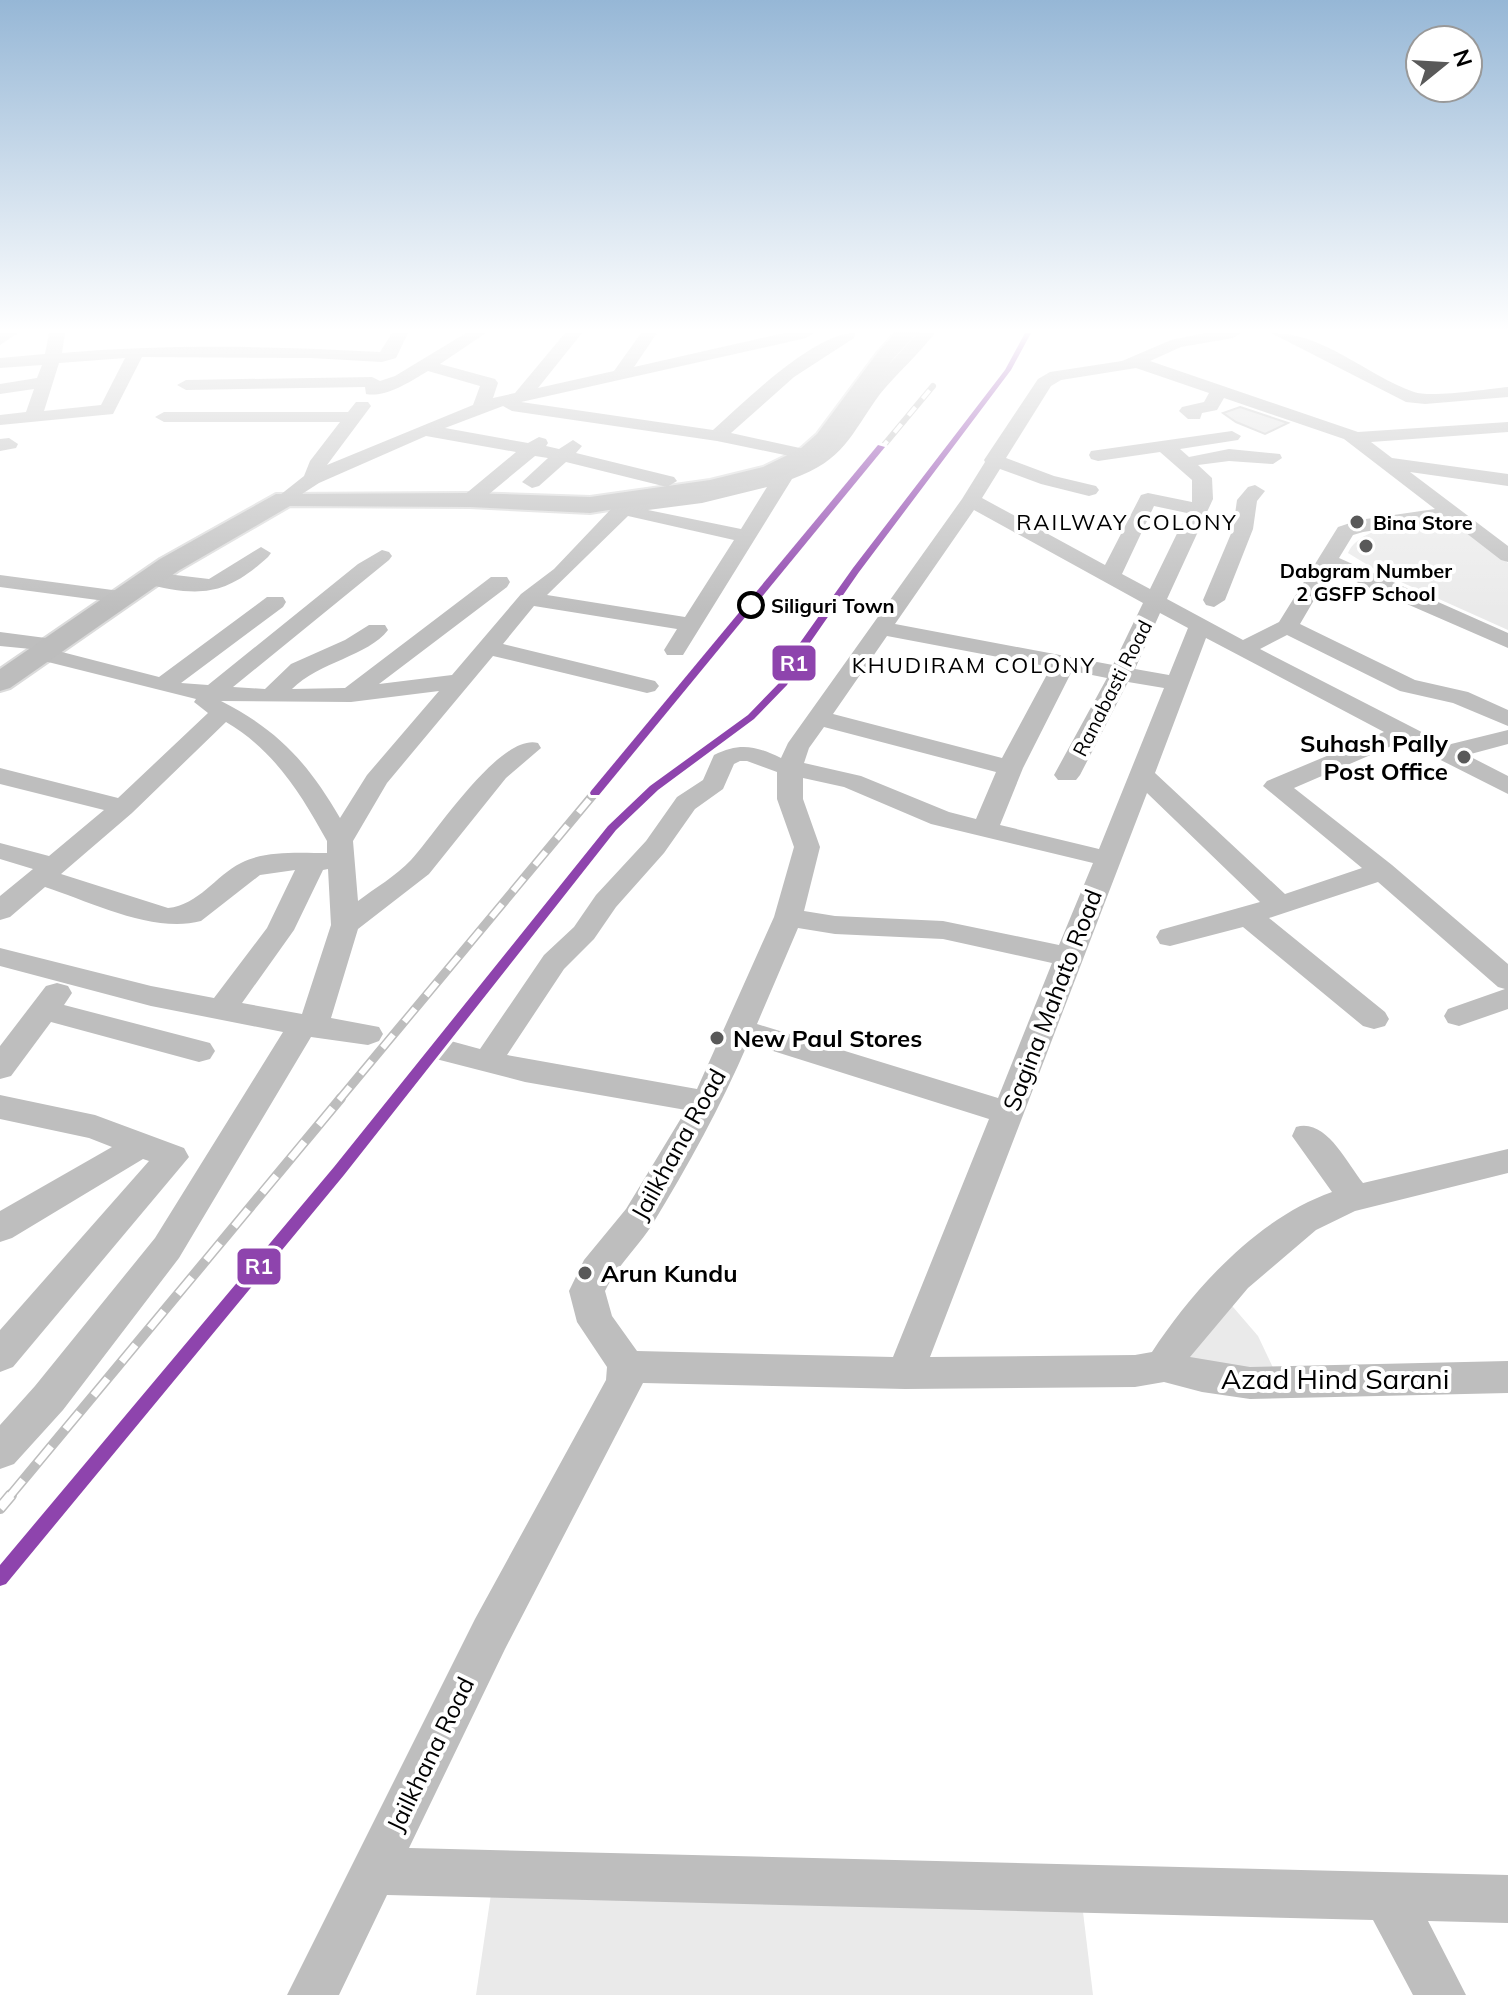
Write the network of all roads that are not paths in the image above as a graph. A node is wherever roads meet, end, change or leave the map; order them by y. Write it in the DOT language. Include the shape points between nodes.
graph roads {
  1 [pos="348,426"];
  2 [pos="434,426"];
  3 [pos="561,426"];
  4 [pos="594,426"];
  5 [pos="645,426"];
  6 [pos="728,426"];
  7 [pos="834,426"];
  8 [pos="850,426"];
  9 [pos="1016,426"];
  10 [pos="1321,426"];
  11 [pos="1508,427"];
  12 [pos="424,430"];
  13 [pos="717,436"];
  14 [pos="1232,436"];
  15 [pos="1356,438"];
  16 [pos="1165,446"];
  17 [pos="529,450"];
  18 [pos="802,454"];
  19 [pos="563,455"];
  20 [pos="1098,455"];
  21 [pos="1273,458"];
  22 [pos="993,460"];
  23 [pos="1183,461"];
  24 [pos="1384,463"];
  25 [pos="783,477"];
  26 [pos="312,479"];
  27 [pos="1508,480"];
  28 [pos="667,481"];
  29 [pos="532,482"];
  30 [pos="1089,490"];
  31 [pos="285,499"];
  32 [pos="470,500"];
  33 [pos="971,500"];
  34 [pos="1202,501"];
  35 [pos="616,507"];
  36 [pos="1451,513"];
  37 [pos="746,536"];
  38 [pos="261,553"];
  39 [pos="382,556"];
  40 [pos="1508,556"];
  41 [pos="1327,561"];
  42 [pos="1110,576"];
  43 [pos="150,578"];
  44 [pos="0,581"];
  45 [pos="499,582"];
  46 [pos="120,597"];
  47 [pos="529,599"];
  48 [pos="275,602"];
  49 [pos="1156,602"];
  50 [pos="1207,613"];
  51 [pos="690,624"];
  52 [pos="1287,626"];
  53 [pos="882,628"];
  54 [pos="377,630"];
  55 [pos="0,639"];
  56 [pos="1508,641"];
  57 [pos="487,648"];
  58 [pos="46,649"];
  59 [pos="1243,649"];
  60 [pos="675,650"];
  61 [pos="1065,662"];
  62 [pos="1121,673"];
  63 [pos="459,681"];
  64 [pos="0,682"];
  65 [pos="1178,684"];
  66 [pos="647,686"];
  67 [pos="175,688"];
  68 [pos="351,695"];
  69 [pos="271,696"];
  70 [pos="218,702"];
  71 [pos="818,718"];
  72 [pos="1508,719"];
  73 [pos="1404,732"];
  74 [pos="1508,737"];
  75 [pos="529,748"];
  76 [pos="1445,753"];
  77 [pos="790,767"];
  78 [pos="1010,768"];
  79 [pos="1141,774"];
  80 [pos="1067,775"];
  81 [pos="0,776"];
  82 [pos="1508,786"];
  83 [pos="123,807"];
  84 [pos="985,828"];
  85 [pos="0,851"];
  86 [pos="331,854"];
  87 [pos="1108,859"];
  88 [pos="1382,871"];
  89 [pos="49,872"];
  90 [pos="1280,905"];
  91 [pos="0,911"];
  92 [pos="1248,916"];
  93 [pos="788,917"];
  94 [pos="345,925"];
  95 [pos="1170,937"];
  96 [pos="0,957"];
  97 [pos="1069,957"];
  98 [pos="70,975"];
  99 [pos="1508,980"];
  100 [pos="1508,998"];
  101 [pos="222,1009"];
  102 [pos="44,1010"];
  103 [pos="1459,1016"];
  104 [pos="1374,1019"];
  105 [pos="308,1025"];
  106 [pos="739,1029"];
  107 [pos="368,1034"];
  108 [pos="199,1051"];
  109 [pos="447,1051"];
  110 [pos="487,1062"];
  111 [pos="0,1068"];
  112 [pos="707,1102"];
  113 [pos="0,1107"];
  114 [pos="1008,1113"];
  115 [pos="1308,1136"];
  116 [pos="141,1145"];
  117 [pos="1508,1161"];
  118 [pos="1355,1197"];
  119 [pos="0,1228"];
  120 [pos="0,1356"];
  121 [pos="1164,1366"];
  122 [pos="626,1367"];
  123 [pos="905,1373"];
  124 [pos="1508,1377"];
  125 [pos="0,1452"];
  126 [pos="372,1871"];
  127 [pos="1386,1895"];
  128 [pos="1508,1899"];
  129 [pos="312,1995"];
  130 [pos="1441,1995"];
  1 -- 26 [label="street" via="319,461"];
  2 -- 12 [label="street"];
  3 -- 17 [label="street"];
  4 -- 19 [label="street"];
  5 -- 13 [label="street"];
  6 -- 13 [label="street"];
  7 -- 35 [label="main road" via="825,439 771,472"];
  8 -- 25 [label="street" via="834,449"];
  9 -- 22 [label="street"];
  10 -- 15 [label="street"];
  11 -- 15 [label="street"];
  12 -- 17 [label="street"];
  12 -- 26 [label="street"];
  13 -- 18 [label="street"];
  14 -- 16 [label="street"];
  15 -- 24 [label="street"];
  16 -- 20 [label="street"];
  16 -- 23 [label="street"];
  17 -- 19 [label="street"];
  17 -- 32 [label="street"];
  19 -- 28 [label="street"];
  19 -- 29 [label="street"];
  21 -- 23 [label="street" via="1229,455"];
  22 -- 30 [label="street"];
  22 -- 33 [label="street"];
  23 -- 34 [label="street" via="1202,478"];
  24 -- 27 [label="street"];
  24 -- 36 [label="street"];
  25 -- 35 [label="street" via="730,491"];
  25 -- 37 [label="street"];
  26 -- 31 [label="street"];
  31 -- 32 [label="main road"];
  31 -- 43 [label="main road"];
  32 -- 35 [label="main road"];
  33 -- 42 [label="street"];
  33 -- 53 [label="street"];
  34 -- 42 [label="street" via="1148,499"];
  34 -- 49 [label="street, Ranabasti Road"];
  34 -- 50 [label="street, Sagina Mahato Road" via="1251,496 1243,529"];
  35 -- 37 [label="street"];
  35 -- 47 [label="street" via="561,573"];
  36 -- 40 [label="street"];
  36 -- 41 [label="street" via="1351,529"];
  37 -- 51 [label="street"];
  38 -- 43 [label="street" via="212,588"];
  39 -- 70 [label="street" via="251,658"];
  41 -- 52 [label="street"];
  41 -- 56 [label="street"];
  42 -- 49 [label="street"];
  43 -- 46 [label="main road"];
  44 -- 46 [label="street"];
  45 -- 68 [label="street"];
  46 -- 58 [label="main road"];
  47 -- 51 [label="street"];
  47 -- 57 [label="street"];
  48 -- 67 [label="street"];
  49 -- 50 [label="street"];
  49 -- 62 [label="street, Ranabasti Road"];
  50 -- 59 [label="street"];
  50 -- 65 [label="street, Sagina Mahato Road"];
  51 -- 60 [label="street"];
  52 -- 59 [label="street"];
  52 -- 72 [label="street" via="1408,686 1473,701"];
  53 -- 61 [label="street"];
  53 -- 71 [label="street"];
  54 -- 69 [label="street" via="299,669"];
  55 -- 58 [label="street"];
  57 -- 63 [label="street"];
  57 -- 66 [label="street"];
  58 -- 64 [label="main road"];
  58 -- 67 [label="street"];
  59 -- 73 [label="street"];
  61 -- 62 [label="street"];
  61 -- 78 [label="street"];
  62 -- 65 [label="street"];
  62 -- 80 [label="street, Ranabasti Road"];
  63 -- 68 [label="street"];
  63 -- 86 [label="street" via="376,780"];
  65 -- 79 [label="street, Sagina Mahato Road"];
  67 -- 70 [label="street"];
  68 -- 69 [label="street"];
  69 -- 70 [label="street"];
  70 -- 83 [label="street"];
  70 -- 86 [label="street" via="283,754 318,800"];
  71 -- 77 [label="street"];
  71 -- 78 [label="street"];
  73 -- 76 [label="street"];
  73 -- 88 [label="street" via="1276,786"];
  74 -- 76 [label="street"];
  75 -- 94 [label="street" via="497,773 419,868"];
  76 -- 82 [label="street"];
  77 -- 84 [label="street" via="852,781 940,818"];
  77 -- 93 [label="street, Jailkhana Road" via="792,808 807,847"];
  77 -- 110 [label="street" via="751,753 727,756 714,784 686,803 584,933 554,962"];
  78 -- 84 [label="street"];
  79 -- 87 [label="street, Sagina Mahato Road"];
  79 -- 90 [label="street"];
  81 -- 83 [label="street"];
  83 -- 89 [label="street"];
  84 -- 87 [label="street"];
  85 -- 89 [label="street"];
  86 -- 89 [label="street" via="251,868 191,915 167,917"];
  86 -- 94 [label="street"];
  86 -- 101 [label="street"];
  87 -- 97 [label="street, Sagina Mahato Road"];
  88 -- 90 [label="street"];
  88 -- 99 [label="street"];
  89 -- 91 [label="street"];
  90 -- 92 [label="street"];
  92 -- 95 [label="street"];
  92 -- 104 [label="street"];
  93 -- 97 [label="street" via="835,925 943,930"];
  93 -- 106 [label="street, Jailkhana Road"];
  94 -- 105 [label="street"];
  96 -- 98 [label="street"];
  97 -- 114 [label="street, Sagina Mahato Road"];
  98 -- 101 [label="street"];
  98 -- 102 [label="street"];
  100 -- 103 [label="street"];
  101 -- 105 [label="street"];
  102 -- 108 [label="street"];
  102 -- 111 [label="street"];
  105 -- 107 [label="street"];
  105 -- 125 [label="street" via="167,1248"];
  106 -- 112 [label="street, Jailkhana Road"];
  106 -- 114 [label="street"];
  109 -- 110 [label="street"];
  110 -- 112 [label="street"];
  112 -- 122 [label="street, Jailkhana Road" via="587,1291 595,1322"];
  113 -- 116 [label="street" via="95,1127"];
  114 -- 123 [label="street, Sagina Mahato Road"];
  115 -- 118 [label="street"];
  116 -- 119 [label="street"];
  116 -- 120 [label="street" via="172,1157"];
  117 -- 118 [label="street"];
  118 -- 121 [label="street" via="1309,1217 1265,1252 1197,1317"];
  121 -- 123 [label="street" via="1135,1371"];
  121 -- 124 [label="street, Azad Hind Sarani" via="1250,1383"];
  122 -- 123 [label="street"];
  122 -- 126 [label="street, Jailkhana Road" via="619,1394 490,1634"];
  126 -- 127 [label="street"];
  126 -- 129 [label="street, Jailkhana Road"];
  127 -- 128 [label="street"];
  127 -- 130 [label="street"];
}
